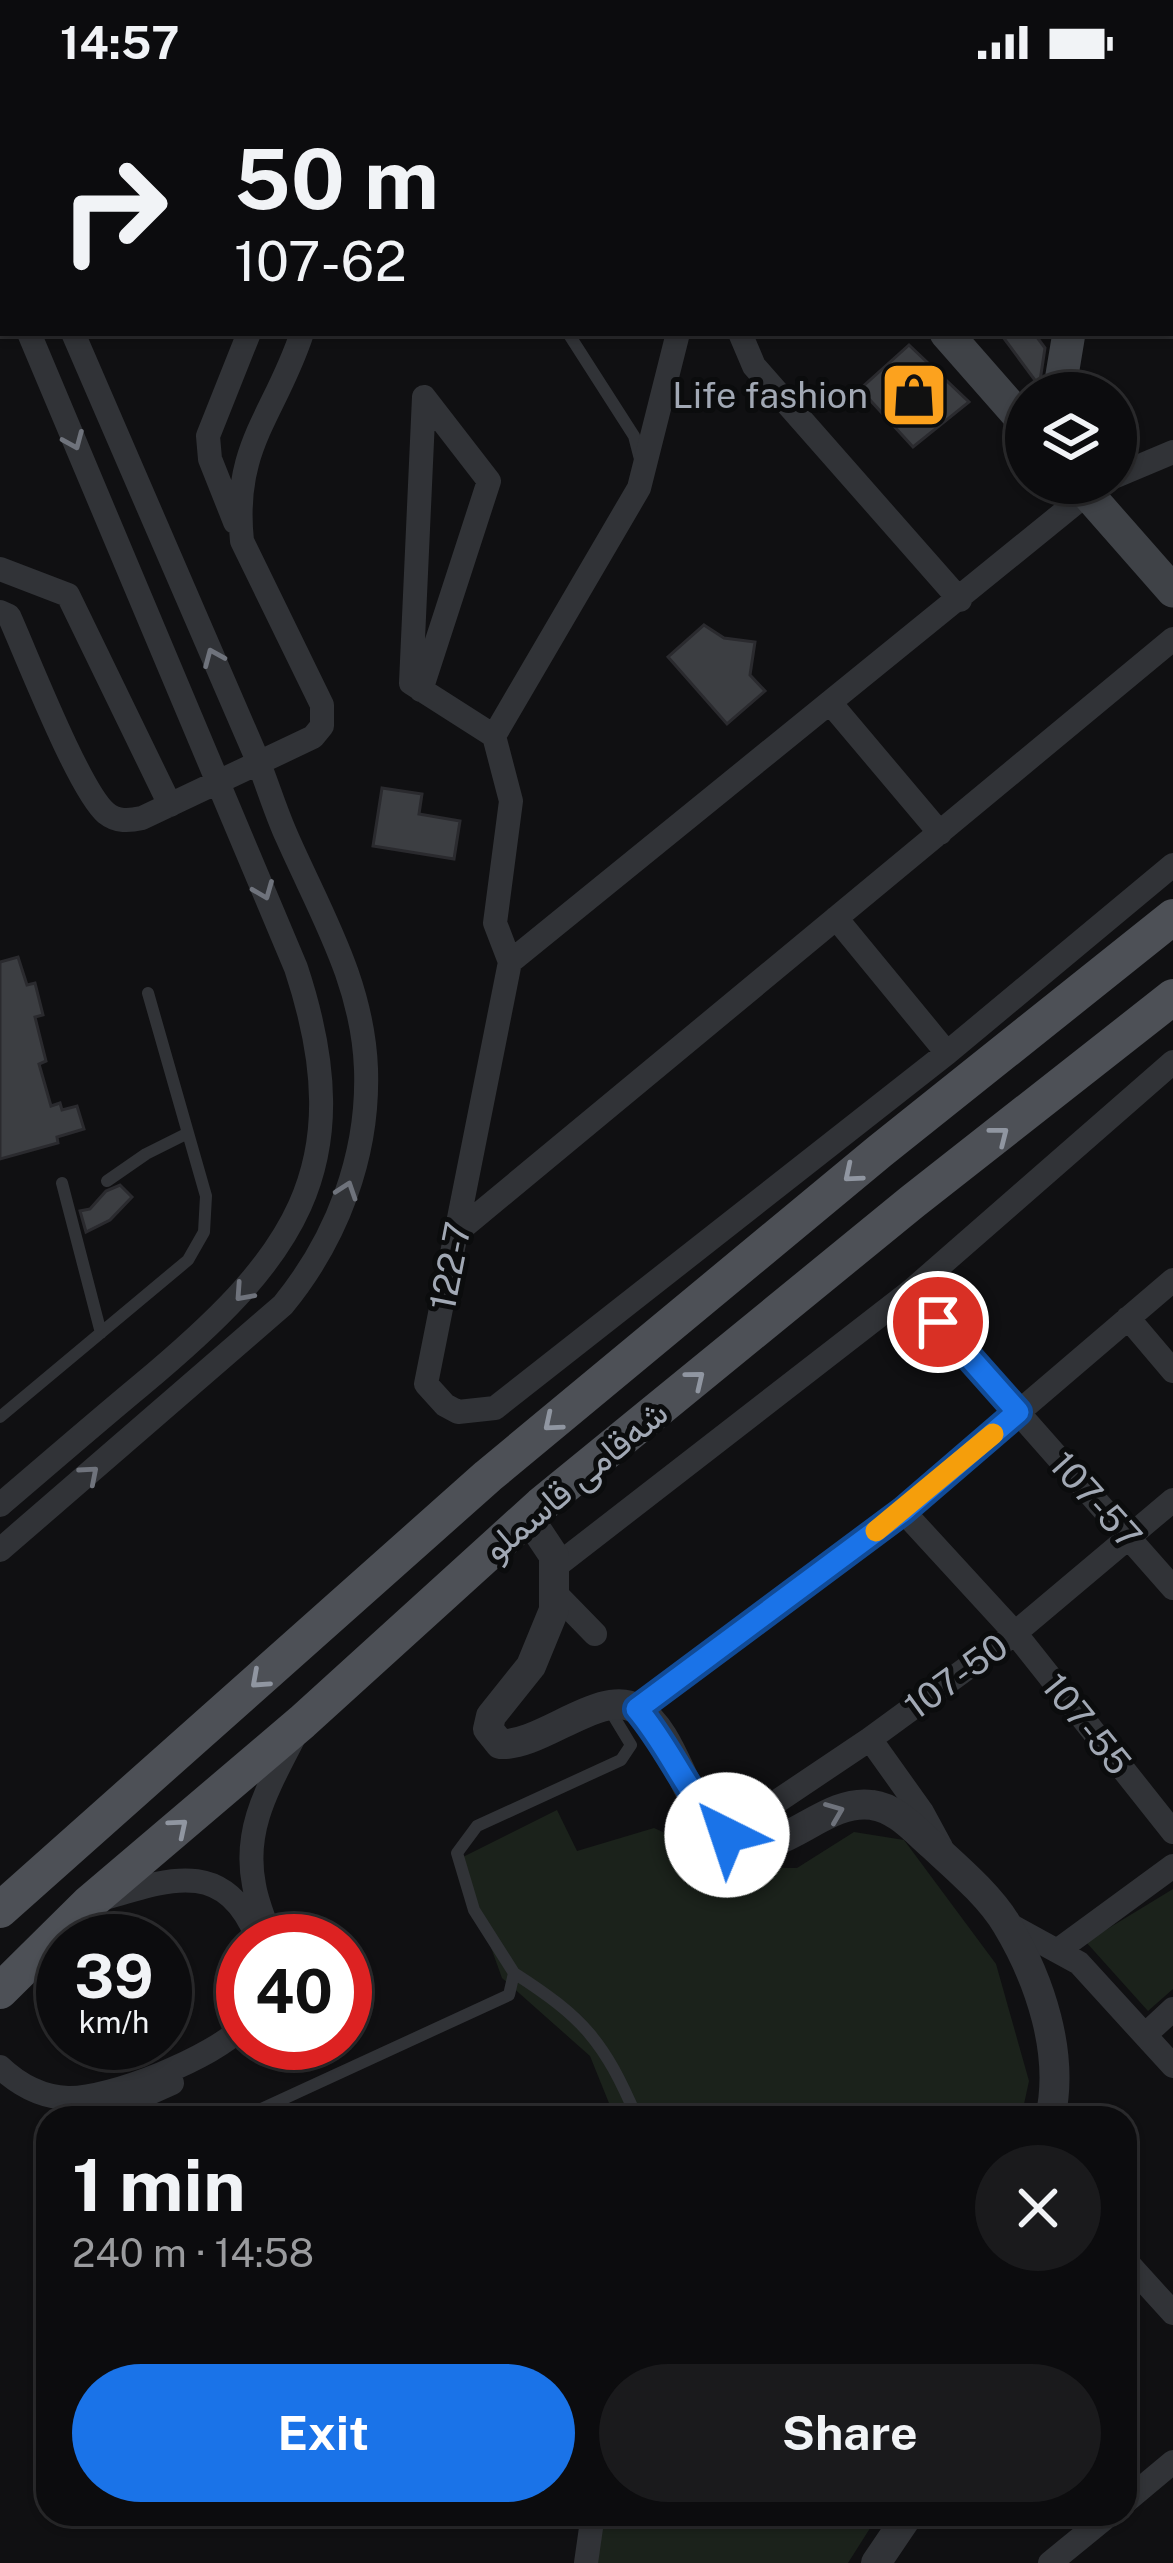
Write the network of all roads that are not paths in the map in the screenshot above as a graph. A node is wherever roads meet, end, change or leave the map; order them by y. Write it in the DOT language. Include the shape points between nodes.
graph roads {
  1 [pos="30,336"];
  2 [pos="74,336"];
  3 [pos="248,336"];
  4 [pos="301,336"];
  5 [pos="570,336"];
  6 [pos="677,336"];
  7 [pos="741,336"];
  8 [pos="949,336"];
  9 [pos="976,336"];
  10 [pos="1068,336"];
  11 [pos="1090,336"];
  12 [pos="1007,372"];
  13 [pos="1062,372"];
  14 [pos="1084,372"];
  15 [pos="1005,400"];
  16 [pos="216,410"];
  17 [pos="257,428"];
  18 [pos="1173,452"];
  19 [pos="1137,467"];
  20 [pos="639,488"];
  21 [pos="1073,504"];
  22 [pos="1111,504"];
  23 [pos="1116,504"];
  24 [pos="242,541"];
  25 [pos="1173,562"];
  26 [pos="0,569"];
  27 [pos="37,584"];
  28 [pos="1173,591"];
  29 [pos="960,600"];
  30 [pos="4,614"];
  31 [pos="1173,639"];
  32 [pos="421,690"];
  33 [pos="832,704"];
  34 [pos="242,724"];
  35 [pos="494,736"];
  36 [pos="202,742"];
  37 [pos="259,765"];
  38 [pos="219,783"];
  39 [pos="170,805"];
  40 [pos="940,833"];
  41 [pos="286,836"];
  42 [pos="248,851"];
  43 [pos="1173,866"];
  44 [pos="1173,917"];
  45 [pos="836,919"];
  46 [pos="510,962"];
  47 [pos="1091,984"];
  48 [pos="148,993"];
  49 [pos="1173,997"];
  50 [pos="1054,1014"];
  51 [pos="1128,1034"];
  52 [pos="947,1053"];
  53 [pos="1096,1061"];
  54 [pos="1173,1062"];
  55 [pos="188,1133"];
  56 [pos="107,1181"];
  57 [pos="62,1183"];
  58 [pos="456,1233"];
  59 [pos="1173,1280"];
  60 [pos="911,1291"];
  61 [pos="1128,1318"];
  62 [pos="101,1333"];
  63 [pos="181,1352"];
  64 [pos="1173,1371"];
  65 [pos="199,1380"];
  66 [pos="123,1400"];
  67 [pos="1018,1412"];
  68 [pos="0,1417"];
  69 [pos="140,1431"];
  70 [pos="1173,1499"];
  71 [pos="0,1505"];
  72 [pos="903,1511"];
  73 [pos="528,1517"];
  74 [pos="1129,1537"];
  75 [pos="0,1550"];
  76 [pos="556,1581"];
  77 [pos="1173,1588"];
  78 [pos="1015,1633"];
  79 [pos="595,1634"];
  80 [pos="622,1708"];
  81 [pos="302,1722"];
  82 [pos="871,1739"];
  83 [pos="1173,1832"];
  84 [pos="727,1835"];
  85 [pos="946,1859"];
  86 [pos="54,1862"];
  87 [pos="1173,1866"];
  88 [pos="0,1894"];
  89 [pos="88,1904"];
  90 [pos="0,1910"];
  91 [pos="243,1914"];
  92 [pos="263,1914"];
  93 [pos="1006,1923"];
  94 [pos="1057,1951"];
  95 [pos="514,1973"];
  96 [pos="0,1991"];
  97 [pos="1173,2009"];
  98 [pos="1145,2035"];
  99 [pos="216,2048"];
  100 [pos="216,2062"];
  101 [pos="1173,2066"];
  102 [pos="0,2067"];
  103 [pos="0,2086"];
  104 [pos="36,2106"];
  105 [pos="108,2106"];
  106 [pos="268,2106"];
  107 [pos="632,2106"];
  108 [pos="1051,2106"];
  109 [pos="1137,2275"];
  110 [pos="1173,2313"];
  111 [pos="1173,2462"];
  112 [pos="1137,2492"];
  113 [pos="591,2526"];
  114 [pos="901,2526"];
  115 [pos="1095,2526"];
  116 [pos="586,2563"];
  117 [pos="876,2563"];
  118 [pos="1050,2563"];
  1 -- 36 [label="street, one-way"];
  34 -- 2 [label="street, one-way"];
  3 -- 16 [label="street"];
  4 -- 17 [label="street"];
  5 -- 20 [label="lane" via="634,436"];
  6 -- 20 [label="street"];
  7 -- 29 [label="street" via="754,366"];
  8 -- 15 [label="main road"];
  9 -- 12 [label="main road"];
  10 -- 13 [label="main road"];
  11 -- 14 [label="main road"];
  16 -- 17 [label="street"];
  16 -- 24 [label="street" via="210,459"];
  17 -- 24 [label="street" via="242,481"];
  18 -- 19 [label="street"];
  20 -- 35 [label="street"];
  21 -- 29 [label="street"];
  22 -- 28 [label="main road"];
  23 -- 25 [label="main road"];
  24 -- 37 [label="street" via="323,710 313,737"];
  26 -- 27 [label="street"];
  27 -- 30 [label="street"];
  27 -- 39 [label="street" via="64,591 74,605"];
  29 -- 33 [label="street"];
  30 -- 39 [label="street" via="104,812 132,821"];
  31 -- 40 [label="street"];
  32 -- 32 [label="street" via="411,683 424,398 489,481"];
  32 -- 35 [label="street"];
  33 -- 40 [label="street"];
  33 -- 46 [label="street"];
  34 -- 36 [label="street"];
  34 -- 37 [label="street"];
  35 -- 46 [label="street" via="511,801 495,923"];
  36 -- 38 [label="street"];
  37 -- 38 [label="street"];
  37 -- 41 [label="street"];
  38 -- 39 [label="street"];
  38 -- 42 [label="street"];
  40 -- 45 [label="street"];
  41 -- 42 [label="street"];
  65 -- 41 [label="street, one-way" via="301,1283 340,1212 362,1132 358,1008 329,923"];
  42 -- 63 [label="street, one-way" via="313,1028 320,1128 296,1219 239,1298"];
  43 -- 52 [label="street, 122-7"];
  44 -- 47 [label="main road, شەقامی قاسملو"];
  45 -- 52 [label="street"];
  45 -- 58 [label="street"];
  46 -- 58 [label="street, 122-7"];
  47 -- 50 [label="main road, شەقامی قاسملو"];
  47 -- 51 [label="main road"];
  48 -- 55 [label="lane"];
  49 -- 51 [label="main road, شەقامی قاسملو"];
  50 -- 53 [label="main road" via="1081,1032"];
  50 -- 86 [label="main road, شەقامی قاسملو, one-way" via="488,1477"];
  51 -- 53 [label="main road, شەقامی قاسملو"];
  52 -- 58 [label="street, 122-7" via="495,1408 458,1412 426,1384"];
  73 -- 53 [label="main road, شەقامی قاسملو, one-way"];
  54 -- 60 [label="street"];
  55 -- 56 [label="lane"];
  55 -- 62 [label="lane" via="208,1216 198,1247"];
  57 -- 62 [label="lane"];
  59 -- 61 [label="street"];
  60 -- 67 [label="street, 107-57"];
  60 -- 76 [label="street"];
  61 -- 64 [label="street"];
  61 -- 67 [label="street"];
  62 -- 68 [label="lane"];
  63 -- 65 [label="street"];
  63 -- 66 [label="street"];
  65 -- 69 [label="street"];
  66 -- 69 [label="street"];
  66 -- 71 [label="street"];
  67 -- 72 [label="street"];
  67 -- 74 [label="street, 107-57"];
  75 -- 69 [label="street, one-way"];
  70 -- 74 [label="street, 107-50"];
  72 -- 78 [label="street, 107-55"];
  72 -- 80 [label="street"];
  73 -- 76 [label="street" via="554,1556"];
  73 -- 81 [label="main road, شەقامی قاسملو"];
  74 -- 77 [label="street, 107-57"];
  74 -- 78 [label="street, 107-50"];
  76 -- 79 [label="street"];
  76 -- 80 [label="street" via="538,1651 488,1729 500,1744 516,1745"];
  78 -- 82 [label="street, 107-50"];
  78 -- 83 [label="street, 107-55"];
  80 -- 84 [label="street" via="662,1738 689,1793"];
  80 -- 95 [label="lane" via="632,1744 621,1760 477,1826 457,1853 474,1910"];
  89 -- 81 [label="main road, شەقامی قاسملو, one-way"];
  81 -- 92 [label="street" via="263,1798 250,1844"];
  82 -- 84 [label="street, 107-50"];
  82 -- 85 [label="street"];
  84 -- 85 [label="street, one-way" via="769,1842 841,1807 870,1804 896,1814"];
  85 -- 93 [label="street"];
  86 -- 88 [label="main road"];
  86 -- 90 [label="main road, شەقامی قاسملو"];
  87 -- 94 [label="street"];
  89 -- 91 [label="street" via="173,1879 201,1881"];
  89 -- 96 [label="main road, شەقامی قاسملو"];
  93 -- 94 [label="street"];
  93 -- 108 [label="street" via="1054,2050"];
  94 -- 98 [label="street" via="1079,1963"];
  95 -- 106 [label="lane" via="509,1995"];
  95 -- 107 [label="lane" via="568,2008 613,2062"];
  97 -- 98 [label="street"];
  98 -- 101 [label="street"];
  99 -- 102 [label="street" via="86,2096 31,2090"];
  100 -- 105 [label="street"];
  103 -- 104 [label="street"];
  109 -- 110 [label="street"];
  111 -- 112 [label="street"];
  113 -- 116 [label="street"];
  114 -- 117 [label="street"];
  115 -- 118 [label="street"];
}
